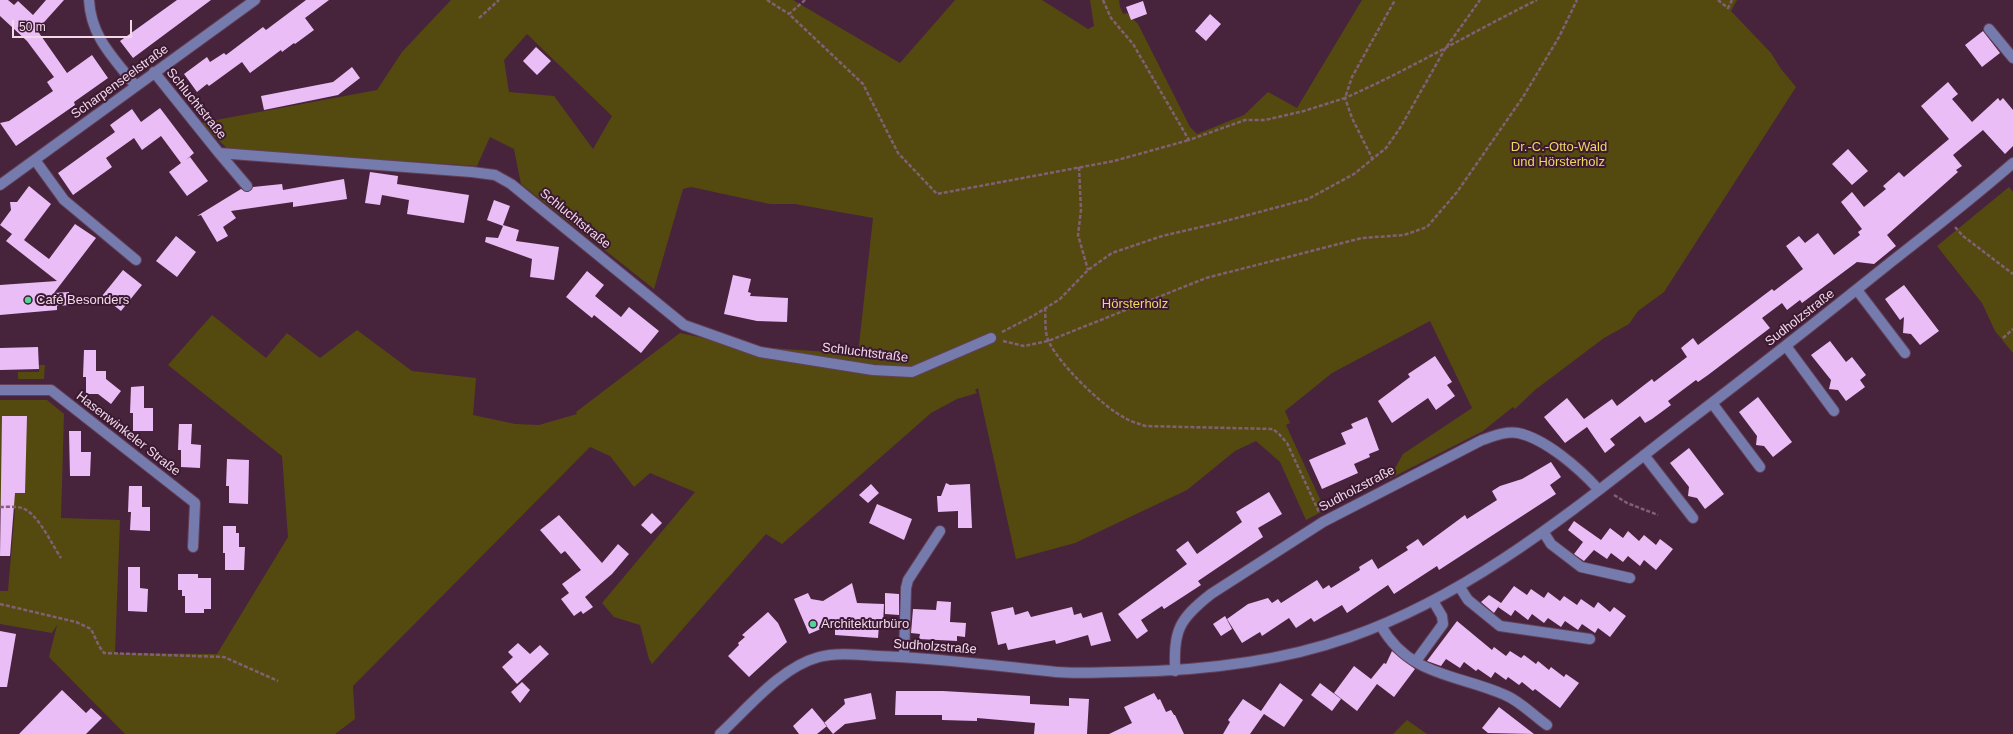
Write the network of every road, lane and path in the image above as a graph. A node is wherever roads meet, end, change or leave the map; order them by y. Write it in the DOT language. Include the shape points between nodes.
graph roads {
  1 [pos="89,0"];
  2 [pos="254,0"];
  3 [pos="499,0"];
  4 [pos="767,0"];
  5 [pos="805,0"];
  6 [pos="1103,0"];
  7 [pos="1394,0"];
  8 [pos="1480,0"];
  9 [pos="1537,0"];
  10 [pos="1577,0"];
  11 [pos="1718,0"];
  12 [pos="1732,0"];
  13 [pos="789,14"];
  14 [pos="479,18"];
  15 [pos="1989,29"];
  16 [pos="1445,49"];
  17 [pos="2013,58"];
  18 [pos="154,72"];
  19 [pos="135,85"];
  20 [pos="1345,98"];
  21 [pos="1188,140"];
  22 [pos="219,153"];
  23 [pos="34,160"];
  24 [pos="1373,160"];
  25 [pos="2013,163"];
  26 [pos="1079,167"];
  27 [pos="0,184"];
  28 [pos="247,186"];
  29 [pos="1947,218"];
  30 [pos="136,260"];
  31 [pos="1088,270"];
  32 [pos="2013,274"];
  33 [pos="1857,290"];
  34 [pos="1045,308"];
  35 [pos="2013,329"];
  36 [pos="991,338"];
  37 [pos="2003,338"];
  38 [pos="1048,341"];
  39 [pos="1786,346"];
  40 [pos="1905,353"];
  41 [pos="0,390"];
  42 [pos="1712,403"];
  43 [pos="1834,411"];
  44 [pos="1644,455"];
  45 [pos="1760,467"];
  46 [pos="1602,487"];
  47 [pos="0,507"];
  48 [pos="1658,515"];
  49 [pos="1692,518"];
  50 [pos="1323,522"];
  51 [pos="940,531"];
  52 [pos="1544,533"];
  53 [pos="193,547"];
  54 [pos="61,558"];
  55 [pos="1630,578"];
  56 [pos="1459,586"];
  57 [pos="1433,601"];
  58 [pos="0,604"];
  59 [pos="1381,626"];
  60 [pos="1590,640"];
  61 [pos="904,657"];
  62 [pos="1416,661"];
  63 [pos="1175,672"];
  64 [pos="278,681"];
  65 [pos="1547,725"];
  66 [pos="720,734"];
  1 -- 19 [label="street" via="90,16 97,35"];
  2 -- 18 [label="street, Scharpenseelstraße"];
  3 -- 14 [label="path"];
  4 -- 13 [label="path"];
  5 -- 13 [label="path"];
  6 -- 21 [label="path" via="1111,18 1133,44"];
  7 -- 20 [label="path" via="1352,77"];
  8 -- 16 [label="path"];
  9 -- 16 [label="path"];
  10 -- 38 [label="path" via="1559,37 1523,97 1457,192 1427,227 1404,235 1362,238 1206,278"];
  11 -- 12 [label="path" via="1728,8"];
  13 -- 26 [label="path" via="863,84 898,153 937,194"];
  15 -- 17 [label="street"];
  16 -- 20 [label="path"];
  16 -- 24 [label="path" via="1400,128 1386,148"];
  18 -- 19 [label="street, Scharpenseelstraße"];
  18 -- 22 [label="street, Schluchtstraße"];
  19 -- 23 [label="street, Scharpenseelstraße"];
  20 -- 21 [label="path" via="1265,120 1245,120"];
  20 -- 24 [label="path"];
  21 -- 26 [label="path" via="1114,161"];
  22 -- 28 [label="street"];
  22 -- 36 [label="street, Schluchtstraße" via="495,175 511,184 684,325 760,352 873,370 912,372"];
  23 -- 27 [label="street, Scharpenseelstraße"];
  23 -- 30 [label="street" via="64,200"];
  24 -- 31 [label="path" via="1354,174 1308,199 1162,236 1112,253"];
  25 -- 29 [label="street, Sudholzstraße"];
  26 -- 31 [label="path" via="1081,210 1078,235"];
  29 -- 32 [label="path" via="1963,236"];
  29 -- 33 [label="street, Sudholzstraße"];
  31 -- 34 [label="path" via="1060,299"];
  33 -- 39 [label="street, Sudholzstraße"];
  33 -- 40 [label="street"];
  34 -- 36 [label="path"];
  34 -- 38 [label="path"];
  35 -- 37 [label="path"];
  36 -- 38 [label="path" via="1024,346"];
  38 -- 50 [label="path" via="1082,383 1126,419 1145,426 1165,428 1273,429 1287,443"];
  39 -- 42 [label="street, Sudholzstraße"];
  39 -- 43 [label="street"];
  41 -- 53 [label="street, Hasenwinkeler Straße" via="51,390 195,503"];
  42 -- 44 [label="street, Sudholzstraße"];
  42 -- 45 [label="street"];
  44 -- 46 [label="street, Sudholzstraße"];
  44 -- 49 [label="street"];
  46 -- 48 [label="path" via="1616,498"];
  46 -- 50 [label="street, Sudholzstraße" via="1538,440 1518,433 1502,434 1482,440"];
  46 -- 52 [label="street, Sudholzstraße"];
  47 -- 54 [label="path" via="27,510 36,518"];
  50 -- 63 [label="street, Sudholzstraße" via="1244,571 1194,607 1181,623 1176,636"];
  51 -- 61 [label="street" via="908,580"];
  52 -- 55 [label="street" via="1551,544 1581,567"];
  52 -- 56 [label="street, Sudholzstraße"];
  56 -- 57 [label="street, Sudholzstraße"];
  56 -- 60 [label="street" via="1468,600 1500,626"];
  57 -- 59 [label="street, Sudholzstraße"];
  57 -- 62 [label="street" via="1442,616 1443,624"];
  58 -- 64 [label="path" via="76,622 92,629 104,653 224,657"];
  59 -- 62 [label="street" via="1390,642"];
  59 -- 63 [label="street, Sudholzstraße" via="1315,648 1241,663"];
  61 -- 63 [label="street, Sudholzstraße" via="975,662 1062,673"];
  61 -- 66 [label="street, Sudholzstraße" via="843,654 811,660 776,681"];
  62 -- 65 [label="street" via="1428,670 1506,695"];
}
